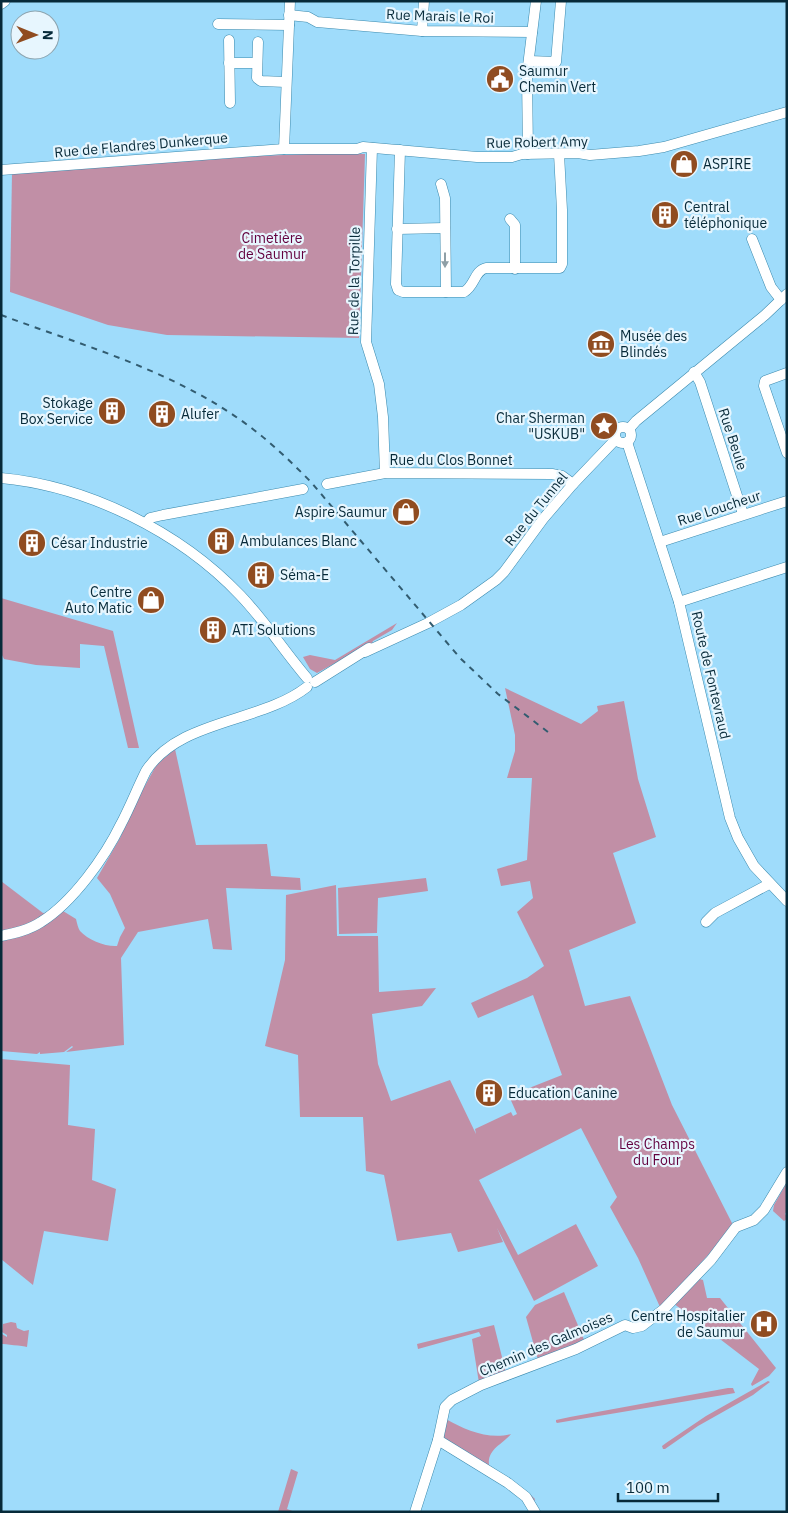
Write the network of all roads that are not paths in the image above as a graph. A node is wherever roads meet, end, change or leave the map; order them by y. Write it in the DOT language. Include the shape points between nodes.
graph roads {
  1 [pos="5,1"];
  2 [pos="290,1"];
  3 [pos="424,1"];
  4 [pos="536,1"];
  5 [pos="561,1"];
  6 [pos="1,4"];
  7 [pos="289,20"];
  8 [pos="218,24"];
  9 [pos="422,31"];
  10 [pos="532,32"];
  11 [pos="229,40"];
  12 [pos="258,42"];
  13 [pos="529,61"];
  14 [pos="229,63"];
  15 [pos="257,63"];
  16 [pos="286,82"];
  17 [pos="230,103"];
  18 [pos="787,112"];
  19 [pos="372,148"];
  20 [pos="284,149"];
  21 [pos="400,150"];
  22 [pos="528,154"];
  23 [pos="559,154"];
  24 [pos="1,170"];
  25 [pos="441,184"];
  26 [pos="510,220"];
  27 [pos="397,228"];
  28 [pos="445,228"];
  29 [pos="752,238"];
  30 [pos="516,269"];
  31 [pos="446,292"];
  32 [pos="785,296"];
  33 [pos="694,372"];
  34 [pos="787,373"];
  35 [pos="629,429"];
  36 [pos="616,439"];
  37 [pos="627,442"];
  38 [pos="787,453"];
  39 [pos="385,473"];
  40 [pos="1,478"];
  41 [pos="328,484"];
  42 [pos="573,484"];
  43 [pos="303,490"];
  44 [pos="787,501"];
  45 [pos="743,514"];
  46 [pos="146,523"];
  47 [pos="660,542"];
  48 [pos="787,568"];
  49 [pos="679,602"];
  50 [pos="310,682"];
  51 [pos="769,884"];
  52 [pos="787,901"];
  53 [pos="706,922"];
  54 [pos="1,936"];
  55 [pos="787,1172"];
  56 [pos="438,1440"];
  57 [pos="415,1512"];
  58 [pos="535,1512"];
  1 -- 6 [label="street"];
  2 -- 7 [label="street"];
  3 -- 9 [label="street"];
  4 -- 10 [label="street"];
  5 -- 13 [label="street" via="556,62"];
  7 -- 8 [label="street, Rue Marais le Roi"];
  7 -- 9 [label="street, Rue Marais le Roi" via="308,17 317,22"];
  7 -- 16 [label="street"];
  9 -- 10 [label="street, Rue Marais le Roi"];
  10 -- 13 [label="street"];
  11 -- 14 [label="street"];
  12 -- 15 [label="street"];
  13 -- 22 [label="street"];
  14 -- 15 [label="street"];
  14 -- 17 [label="street"];
  15 -- 16 [label="street" via="260,81"];
  16 -- 20 [label="street"];
  18 -- 23 [label="street, Rue Robert Amy" via="664,148 590,155"];
  19 -- 20 [label="street, Rue Robert Amy"];
  19 -- 21 [label="street, Rue Robert Amy"];
  19 -- 39 [label="street, Rue de la Torpille" via="366,342 379,384"];
  20 -- 24 [label="street, Rue de Flandres Dunkerque"];
  21 -- 22 [label="street, Rue Robert Amy" via="477,157"];
  21 -- 27 [label="street"];
  22 -- 23 [label="street, Rue Robert Amy"];
  23 -- 30 [label="street" via="562,264 555,269"];
  25 -- 28 [label="street" via="445,198"];
  26 -- 30 [label="street" via="515,225"];
  27 -- 28 [label="street"];
  27 -- 31 [label="street" via="398,290"];
  28 -- 31 [label="street, one-way"];
  29 -- 32 [label="street" via="772,288"];
  30 -- 31 [label="street" via="482,269 468,291"];
  32 -- 33 [label="street"];
  33 -- 35 [label="street"];
  33 -- 45 [label="street, Rue Beule"];
  34 -- 38 [label="street" via="765,381 764,386"];
  35 -- 36 [label="street" via="618,429"];
  35 -- 37 [label="street" via="632,436"];
  36 -- 37 [label="street" via="620,443"];
  36 -- 42 [label="street, Rue du Tunnel"];
  37 -- 47 [label="street, Route de Fontevraud"];
  39 -- 41 [label="street, Rue du Clos Bonnet"];
  39 -- 42 [label="street, Rue du Clos Bonnet" via="552,474"];
  40 -- 46 [label="street" via="65,491"];
  42 -- 50 [label="street, Rue du Tunnel" via="496,580 428,623"];
  43 -- 46 [label="street" via="163,515 150,518"];
  44 -- 45 [label="street, Rue Loucheur"];
  45 -- 47 [label="street, Rue Loucheur"];
  46 -- 50 [label="street" via="200,560 240,595"];
  47 -- 49 [label="street, Route de Fontevraud"];
  48 -- 49 [label="street"];
  49 -- 51 [label="street, Route de Fontevraud" via="730,818 754,866"];
  50 -- 54 [label="street, Rue du Tunnel" via="298,694 280,703 208,729 160,754 146,772 108,850 91,873 41,922 20,932"];
  51 -- 52 [label="street, Route de Fontevraud"];
  51 -- 53 [label="street" via="715,913"];
  55 -- 56 [label="street, Chemin des Galmoises" via="764,1210 754,1220 736,1227 711,1260 664,1309 642,1326 633,1328 625,1325 576,1349 481,1385 452,1400 445,1407"];
  56 -- 57 [label="street"];
  56 -- 58 [label="street" via="508,1482 526,1497"];
}
